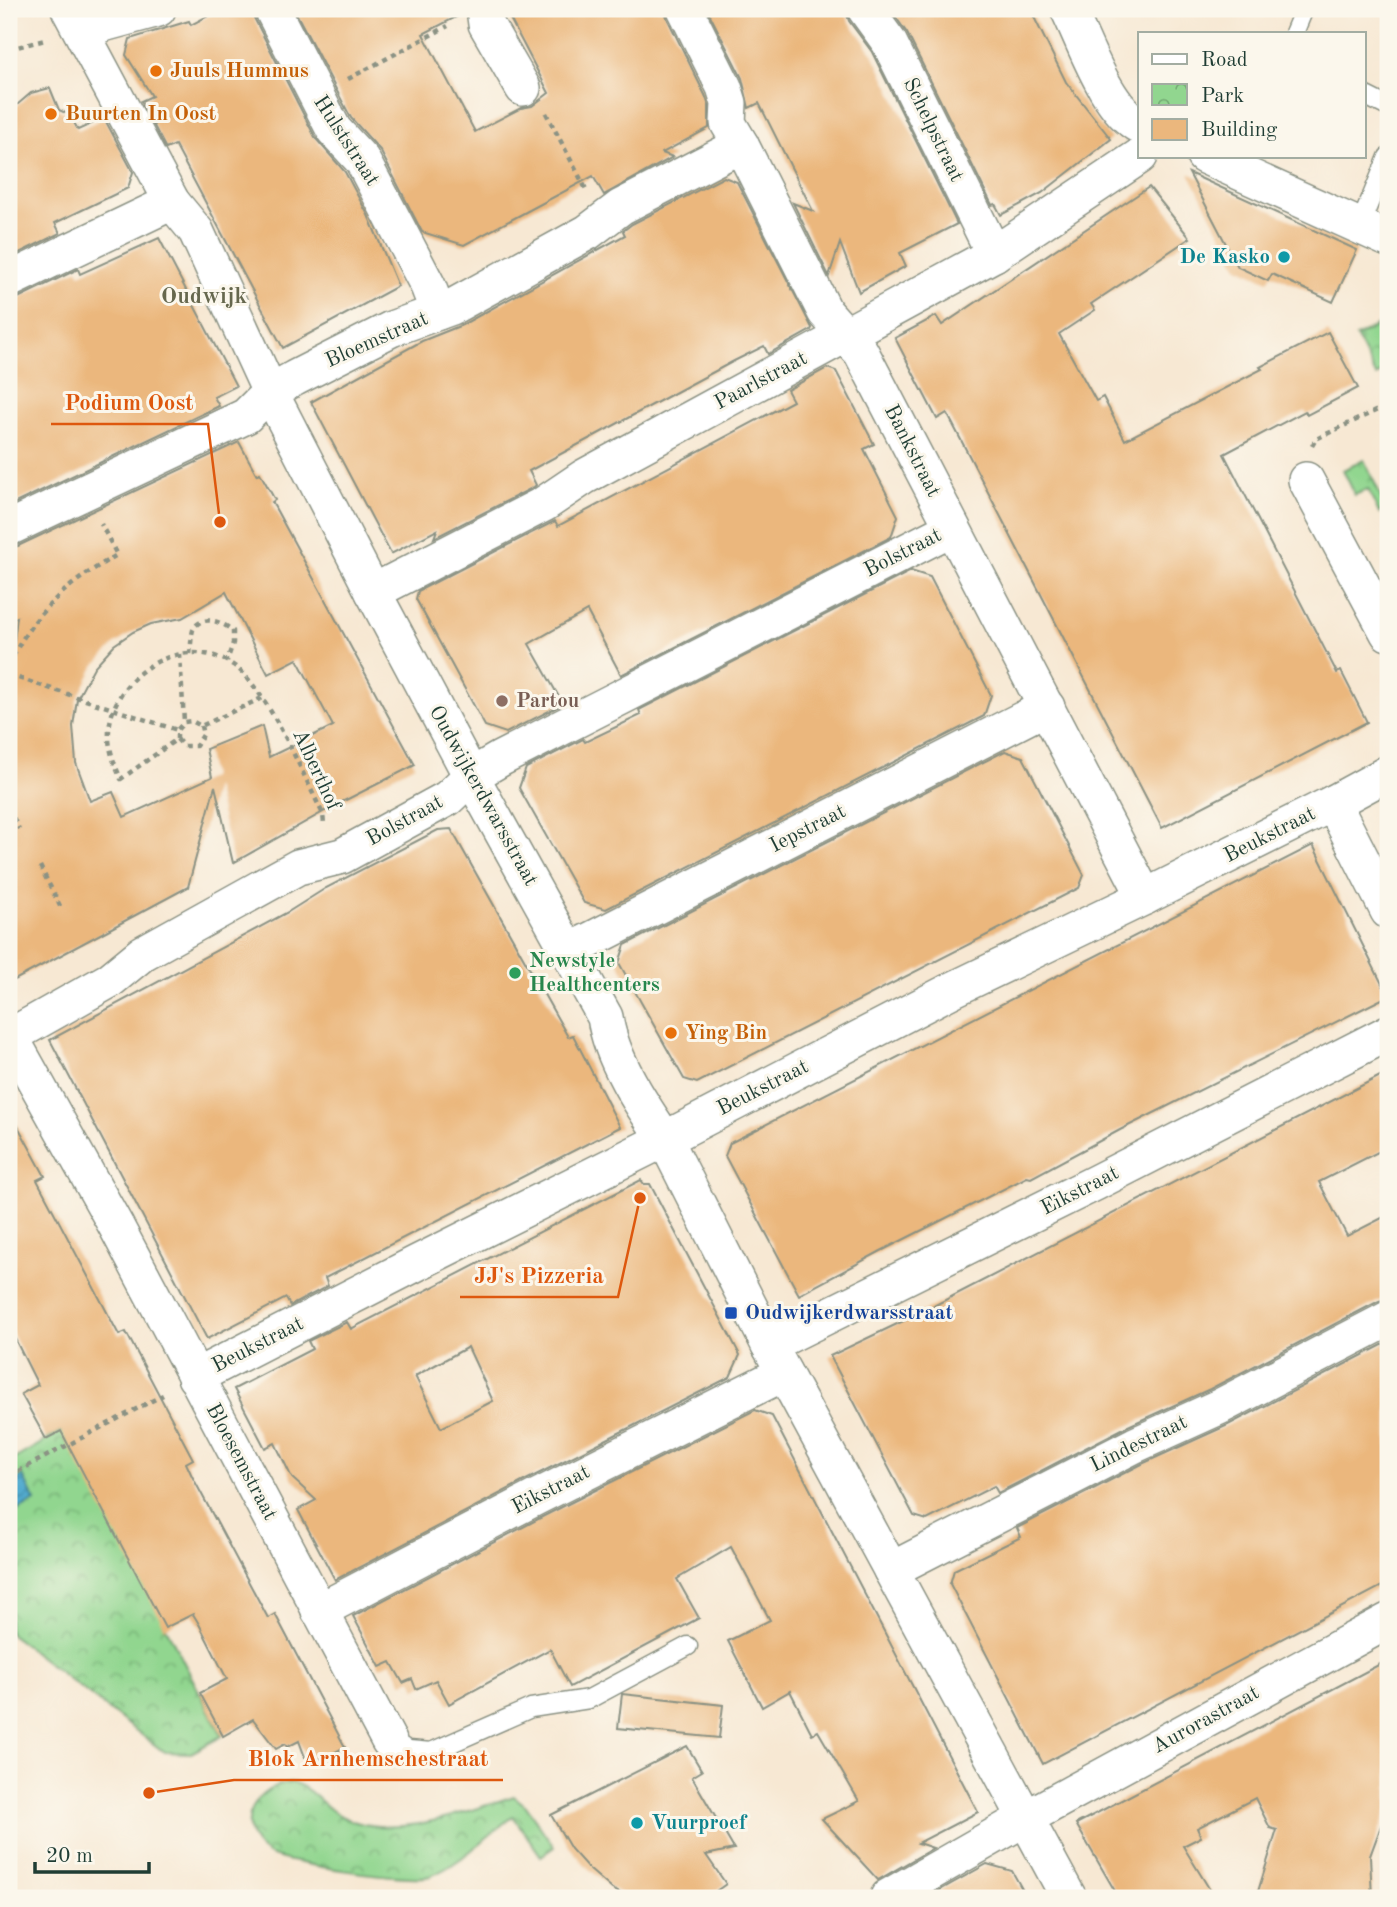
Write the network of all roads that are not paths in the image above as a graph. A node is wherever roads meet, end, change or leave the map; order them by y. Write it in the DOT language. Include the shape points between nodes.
graph roads {
  1 [pos="158,9"];
  2 [pos="272,9"];
  3 [pos="685,9"];
  4 [pos="865,9"];
  5 [pos="1068,9"];
  6 [pos="1304,9"];
  7 [pos="485,13"];
  8 [pos="75,20"];
  9 [pos="1294,32"];
  10 [pos="523,88"];
  11 [pos="1366,96"];
  12 [pos="1388,107"];
  13 [pos="1138,125"];
  14 [pos="741,145"];
  15 [pos="1138,157"];
  16 [pos="1388,157"];
  17 [pos="1208,158"];
  18 [pos="172,202"];
  19 [pos="1374,232"];
  20 [pos="994,254"];
  21 [pos="9,280"];
  22 [pos="438,312"];
  23 [pos="848,335"];
  24 [pos="270,392"];
  25 [pos="1306,480"];
  26 [pos="9,528"];
  27 [pos="952,528"];
  28 [pos="373,592"];
  29 [pos="1388,633"];
  30 [pos="1047,707"];
  31 [pos="1388,773"];
  32 [pos="471,776"];
  33 [pos="1333,803"];
  34 [pos="1145,897"];
  35 [pos="1388,912"];
  36 [pos="569,951"];
  37 [pos="1388,1033"];
  38 [pos="10,1037"];
  39 [pos="665,1139"];
  40 [pos="1388,1319"];
  41 [pos="777,1359"];
  42 [pos="195,1377"];
  43 [pos="891,1570"];
  44 [pos="318,1611"];
  45 [pos="1388,1621"];
  46 [pos="688,1646"];
  47 [pos="389,1741"];
  48 [pos="1024,1819"];
  49 [pos="888,1897"];
  50 [pos="1069,1898"];
  1 -- 8 [label="street"];
  2 -- 22 [label="street, Hulststraat" via="334,130 362,160"];
  3 -- 14 [label="street, Bankstraat" via="724,87 729,103 727,123"];
  4 -- 20 [label="street, Schelpstraat" via="889,42"];
  5 -- 13 [label="street" via="1112,99 1128,120"];
  6 -- 9 [label="lane"];
  7 -- 10 [label="street" via="486,24"];
  8 -- 18 [label="street, Oudwijkerdwarsstraat"];
  11 -- 12 [label="lane"];
  14 -- 22 [label="street, Bloemstraat" via="621,207 588,232"];
  14 -- 23 [label="street, Bankstraat" via="825,312"];
  15 -- 20 [label="street, Paarlstraat"];
  16 -- 19 [label="lane"];
  17 -- 19 [label="street"];
  18 -- 21 [label="street"];
  18 -- 24 [label="street, Oudwijkerdwarsstraat" via="196,231"];
  20 -- 23 [label="street, Paarlstraat"];
  22 -- 24 [label="street, Bloemstraat" via="391,329"];
  23 -- 27 [label="street, Bankstraat"];
  23 -- 28 [label="street, Paarlstraat" via="584,477 544,504"];
  24 -- 26 [label="street, Bloemstraat" via="246,416"];
  24 -- 28 [label="street, Oudwijkerdwarsstraat"];
  25 -- 29 [label="street"];
  27 -- 30 [label="street, Bankstraat"];
  27 -- 32 [label="street, Bolstraat"];
  28 -- 32 [label="street, Oudwijkerdwarsstraat"];
  30 -- 34 [label="street, Bankstraat"];
  30 -- 36 [label="street, Iepstraat"];
  31 -- 33 [label="street, Beukstraat"];
  32 -- 36 [label="street, Oudwijkerdwarsstraat"];
  32 -- 38 [label="street, Bolstraat" via="448,798 342,856 299,867 143,953 110,980"];
  33 -- 34 [label="street, Beukstraat"];
  33 -- 35 [label="street"];
  34 -- 39 [label="street, Beukstraat" via="952,990"];
  36 -- 39 [label="street, Oudwijkerdwarsstraat" via="606,1017 608,1038"];
  37 -- 41 [label="street, Eikstraat" via="1095,1183"];
  38 -- 42 [label="street, Bloesemstraat"];
  39 -- 41 [label="street, Oudwijkerdwarsstraat"];
  39 -- 42 [label="street, Beukstraat"];
  40 -- 43 [label="street, Lindestraat"];
  41 -- 43 [label="street, Oudwijkerdwarsstraat"];
  41 -- 44 [label="street, Eikstraat" via="535,1497"];
  42 -- 44 [label="street, Bloesemstraat"];
  43 -- 48 [label="street, Oudwijkerdwarsstraat"];
  44 -- 47 [label="street, Bloesemstraat"];
  45 -- 48 [label="street, Aurorastraat"];
  46 -- 47 [label="lane" via="589,1699 531,1708 431,1752 409,1750"];
  48 -- 49 [label="street"];
  48 -- 50 [label="street, Oudwijkerdwarsstraat"];
}
